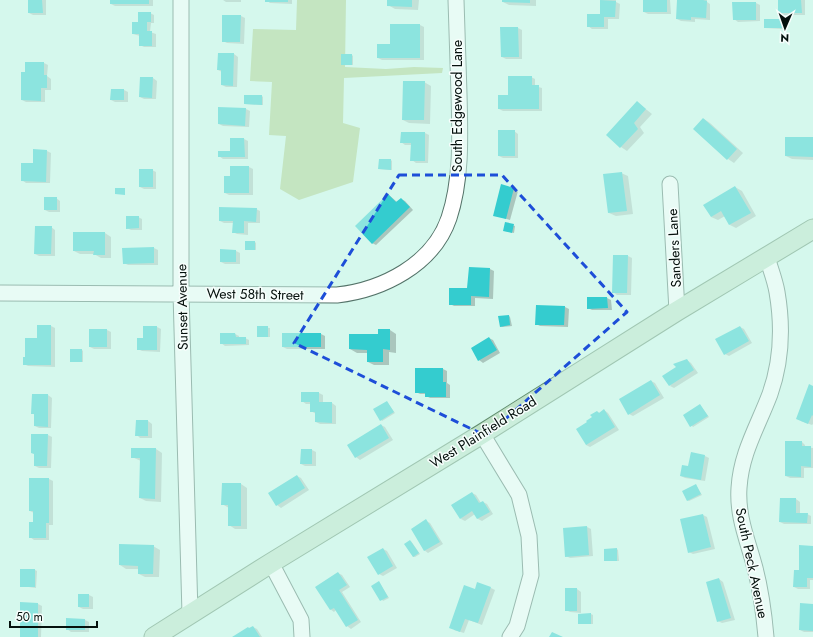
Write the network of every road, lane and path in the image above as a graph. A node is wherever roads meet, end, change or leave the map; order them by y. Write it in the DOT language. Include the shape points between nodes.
graph roads {
  1 [pos="181,0"];
  2 [pos="456,0"];
  3 [pos="670,184"];
  4 [pos="813,229"];
  5 [pos="427,253"];
  6 [pos="767,257"];
  7 [pos="0,293"];
  8 [pos="182,293"];
  9 [pos="677,311"];
  10 [pos="482,434"];
  11 [pos="271,563"];
  12 [pos="190,614"];
  13 [pos="154,637"];
  14 [pos="302,637"];
  15 [pos="510,637"];
  16 [pos="766,637"];
  1 -- 8 [label="street, Sunset Avenue"];
  2 -- 5 [label="street, South Edgewood Lane" via="460,124 458,172 448,219 440,237"];
  3 -- 9 [label="street, Sanders Lane"];
  4 -- 6 [label="main road, West Plainfield Road"];
  5 -- 8 [label="street, West 58th Street" via="410,269 399,275 353,293"];
  6 -- 9 [label="main road, West Plainfield Road"];
  6 -- 16 [label="street, South Peck Avenue" via="777,291 781,332 779,361 770,393 745,453 740,470 739,489 739,512 759,587"];
  7 -- 8 [label="street, West 58th Street"];
  8 -- 12 [label="street, Sunset Avenue"];
  9 -- 10 [label="main road, West Plainfield Road"];
  10 -- 11 [label="main road, West Plainfield Road"];
  10 -- 15 [label="street" via="519,495 529,536 531,575 517,626"];
  11 -- 12 [label="main road, West Plainfield Road"];
  11 -- 14 [label="street" via="301,620"];
  12 -- 13 [label="main road, West Plainfield Road"];
}
